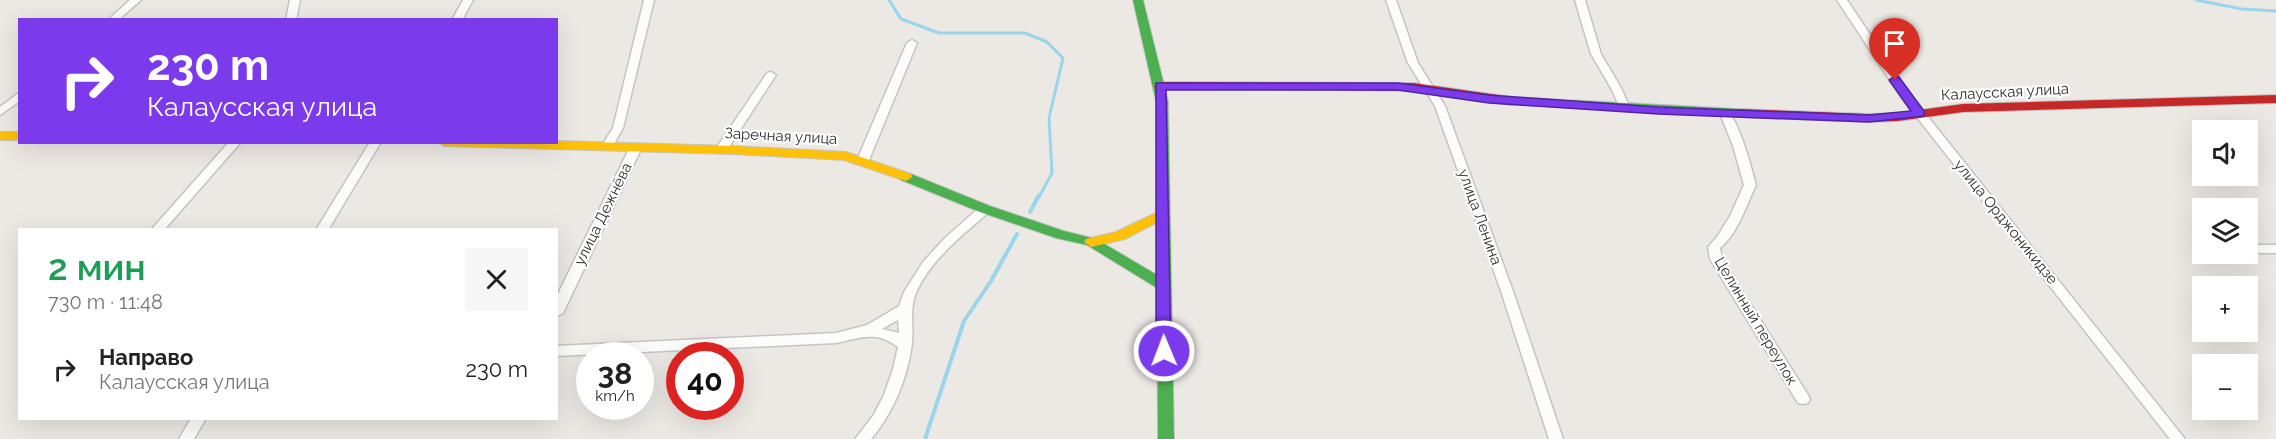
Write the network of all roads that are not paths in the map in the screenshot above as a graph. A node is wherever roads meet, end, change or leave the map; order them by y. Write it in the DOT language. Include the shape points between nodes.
graph roads {
  1 [pos="136,0"];
  2 [pos="296,0"];
  3 [pos="468,0"];
  4 [pos="649,0"];
  5 [pos="1138,0"];
  6 [pos="1391,0"];
  7 [pos="1580,0"];
  8 [pos="1842,0"];
  9 [pos="114,18"];
  10 [pos="292,18"];
  11 [pos="458,18"];
  12 [pos="912,43"];
  13 [pos="771,75"];
  14 [pos="1160,86"];
  15 [pos="1432,90"];
  16 [pos="18,97"];
  17 [pos="2276,99"];
  18 [pos="1625,108"];
  19 [pos="0,112"];
  20 [pos="1725,113"];
  21 [pos="1920,114"];
  22 [pos="0,136"];
  23 [pos="18,136"];
  24 [pos="234,144"];
  25 [pos="375,144"];
  26 [pos="509,144"];
  27 [pos="607,147"];
  28 [pos="636,147"];
  29 [pos="721,150"];
  30 [pos="863,160"];
  31 [pos="985,209"];
  32 [pos="1162,214"];
  33 [pos="159,228"];
  34 [pos="323,228"];
  35 [pos="1091,242"];
  36 [pos="2258,249"];
  37 [pos="2276,249"];
  38 [pos="1162,285"];
  39 [pos="904,309"];
  40 [pos="558,310"];
  41 [pos="869,331"];
  42 [pos="905,345"];
  43 [pos="558,351"];
  44 [pos="1803,399"];
  45 [pos="198,420"];
  46 [pos="186,439"];
  47 [pos="862,439"];
  48 [pos="1166,439"];
  49 [pos="1556,439"];
  50 [pos="2178,439"];
  1 -- 9 [label="street"];
  2 -- 10 [label="street"];
  3 -- 11 [label="street"];
  4 -- 27 [label="street, улица Дежнёва" via="618,128"];
  5 -- 14 [label="street"];
  6 -- 15 [label="street, улица Ленина" via="1413,63"];
  7 -- 18 [label="street" via="1596,53"];
  8 -- 21 [label="street, улица Орджоникидзе"];
  12 -- 30 [label="street"];
  13 -- 29 [label="street"];
  14 -- 15 [label="street, Калаусская улица"];
  14 -- 32 [label="street"];
  15 -- 18 [label="street, Калаусская улица" via="1489,99"];
  15 -- 49 [label="street, улица Ленина" via="1508,294"];
  16 -- 19 [label="street"];
  17 -- 21 [label="street, Калаусская улица" via="1963,108"];
  18 -- 20 [label="street, Калаусская улица"];
  20 -- 21 [label="street, Калаусская улица" via="1869,118"];
  20 -- 44 [label="street, Целинный переулок" via="1750,185 1736,216 1714,247 1716,259"];
  21 -- 50 [label="street, улица Орджоникидзе"];
  22 -- 23 [label="street"];
  24 -- 33 [label="street"];
  25 -- 34 [label="street"];
  26 -- 27 [label="street, Заречная улица"];
  27 -- 28 [label="street, Заречная улица"];
  28 -- 29 [label="street, Заречная улица"];
  28 -- 40 [label="street, улица Дежнёва"];
  29 -- 30 [label="street, Заречная улица" via="832,153"];
  30 -- 31 [label="street, Заречная улица"];
  31 -- 35 [label="street, Заречная улица"];
  31 -- 39 [label="street" via="946,243 922,274"];
  32 -- 35 [label="street" via="1120,236"];
  32 -- 38 [label="street"];
  35 -- 38 [label="street, Заречная улица"];
  36 -- 37 [label="street"];
  38 -- 48 [label="street"];
  39 -- 41 [label="street"];
  39 -- 42 [label="street"];
  41 -- 42 [label="street" via="893,336"];
  41 -- 43 [label="street" via="816,340"];
  42 -- 47 [label="street" via="889,399 872,430"];
  45 -- 46 [label="street"];
}
